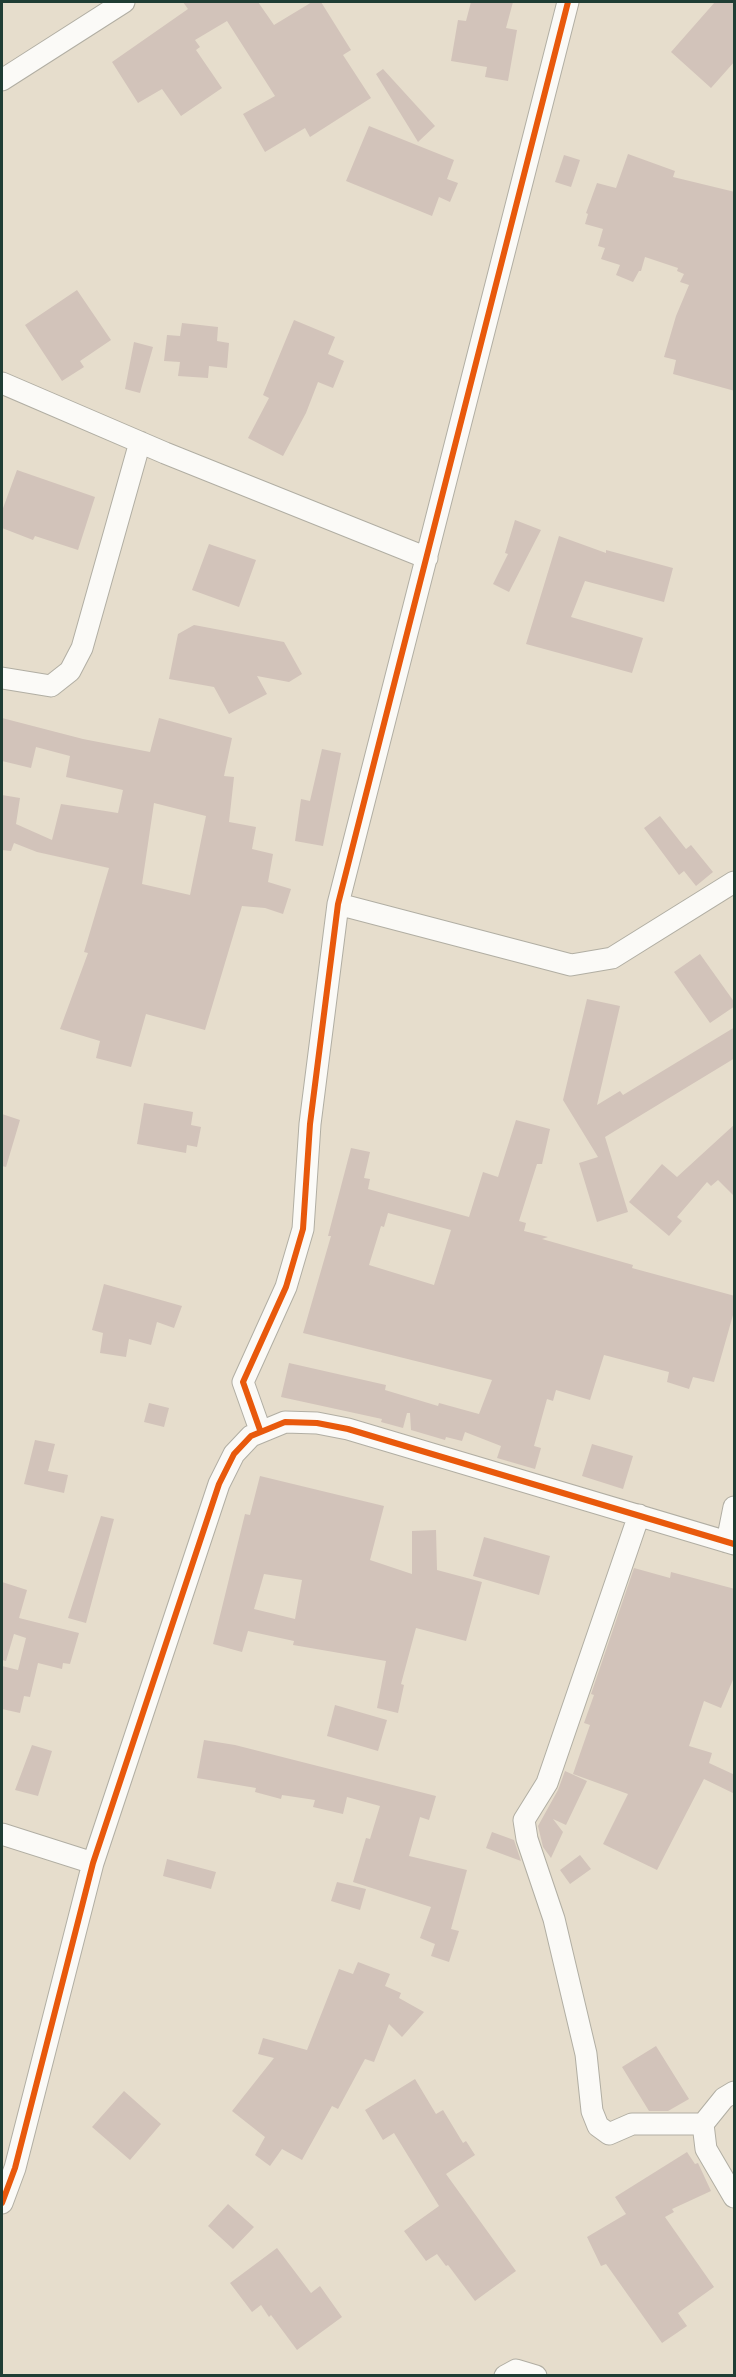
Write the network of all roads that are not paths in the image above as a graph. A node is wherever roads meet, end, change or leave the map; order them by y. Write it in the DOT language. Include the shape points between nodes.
graph roads {
  1 [pos="124,2"];
  2 [pos="568,2"];
  3 [pos="2,80"];
  4 [pos="2,383"];
  5 [pos="140,442"];
  6 [pos="427,558"];
  7 [pos="2,678"];
  8 [pos="735,882"];
  9 [pos="338,904"];
  10 [pos="260,1430"];
  11 [pos="735,1507"];
  12 [pos="639,1515"];
  13 [pos="731,1543"];
  14 [pos="2,1834"];
  15 [pos="93,1863"];
  16 [pos="735,2092"];
  17 [pos="703,2124"];
  18 [pos="735,2197"];
  19 [pos="2,2203"];
  20 [pos="505,2376"];
  21 [pos="536,2376"];
  1 -- 3 [label="street"];
  2 -- 6 [label="street"];
  4 -- 5 [label="street"];
  5 -- 6 [label="street"];
  5 -- 7 [label="street" via="82,648 70,671 51,686"];
  6 -- 9 [label="street"];
  8 -- 9 [label="street" via="612,958 571,965"];
  9 -- 10 [label="street" via="310,1124 303,1229 286,1287 243,1382"];
  10 -- 12 [label="street" via="285,1422 348,1428"];
  10 -- 15 [label="street" via="234,1454 219,1484"];
  11 -- 13 [label="street"];
  12 -- 13 [label="street"];
  12 -- 17 [label="street" via="547,1783 524,1821 554,1919 586,2054 592,2111 598,2126 609,2134 632,2124"];
  14 -- 15 [label="street"];
  15 -- 19 [label="street" via="15,2169"];
  16 -- 17 [label="street" via="718,2103"];
  17 -- 18 [label="street" via="706,2149"];
  20 -- 21 [label="street" via="516,2370"];
}
